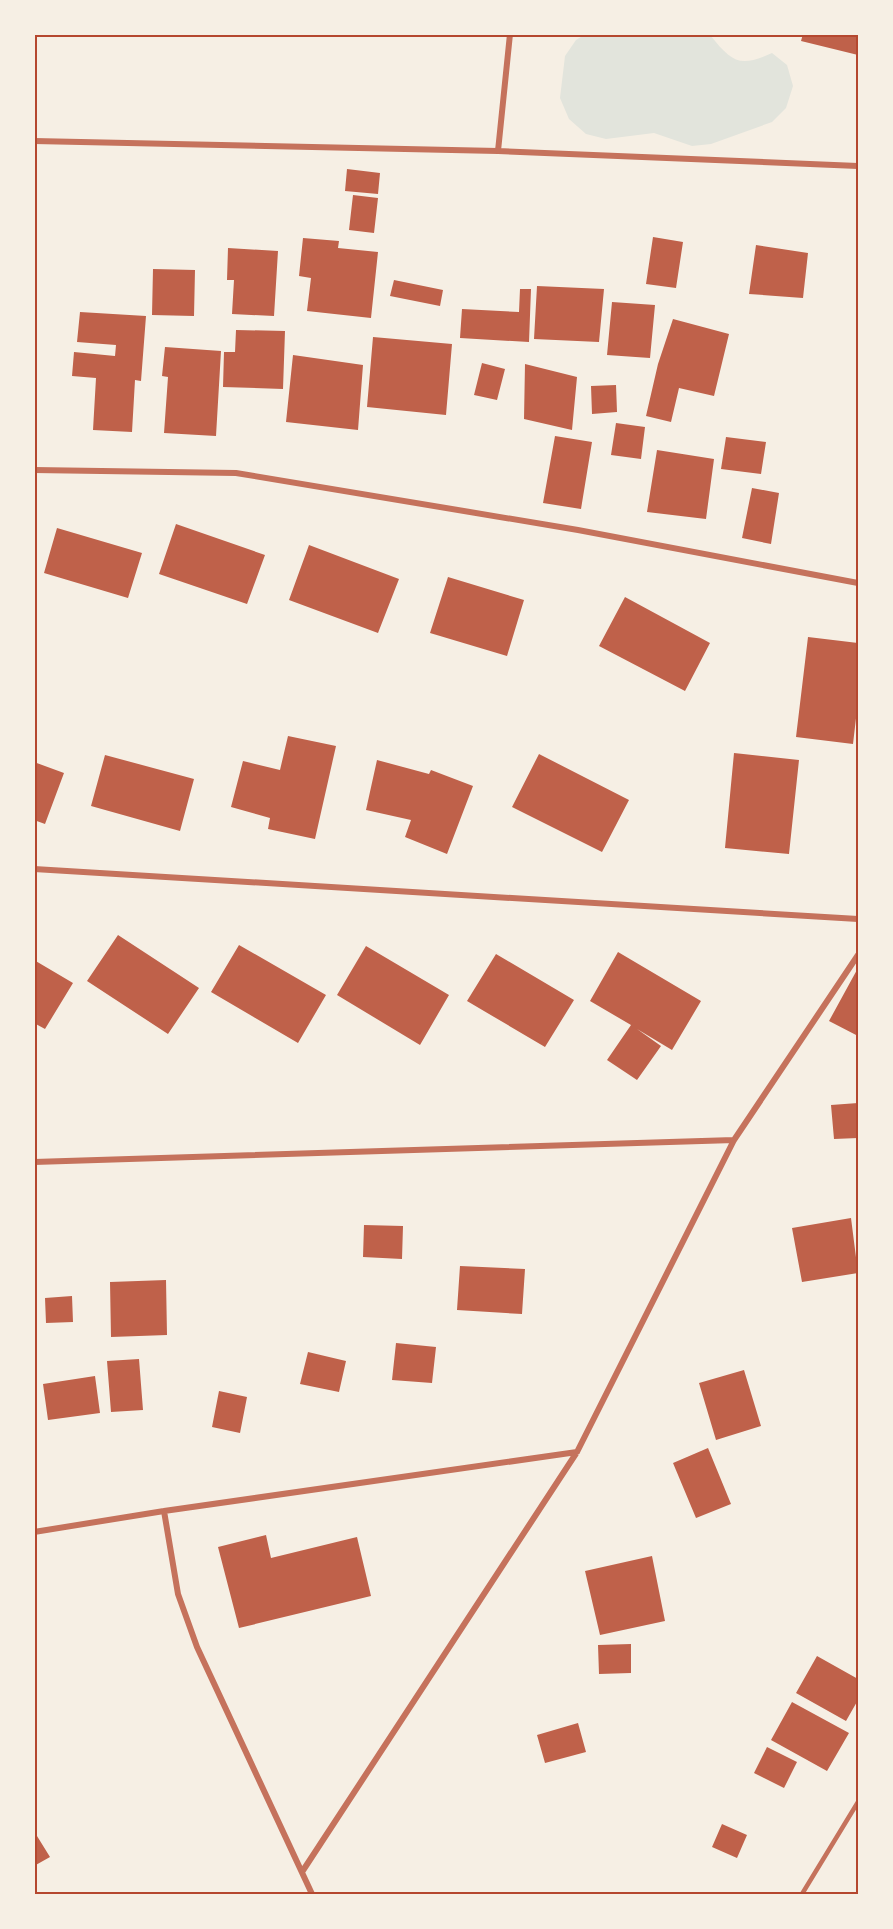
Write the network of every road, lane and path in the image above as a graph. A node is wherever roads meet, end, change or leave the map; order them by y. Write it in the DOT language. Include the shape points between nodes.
graph roads {
  1 [pos="510,34"];
  2 [pos="34,141"];
  3 [pos="498,151"];
  4 [pos="858,166"];
  5 [pos="34,470"];
  6 [pos="858,583"];
  7 [pos="34,869"];
  8 [pos="858,919"];
  9 [pos="858,955"];
  10 [pos="734,1140"];
  11 [pos="34,1162"];
  12 [pos="577,1452"];
  13 [pos="164,1511"];
  14 [pos="34,1532"];
  15 [pos="858,1802"];
  16 [pos="302,1872"];
  17 [pos="312,1894"];
  18 [pos="802,1894"];
  1 -- 3 [label="street"];
  2 -- 3 [label="street"];
  3 -- 4 [label="street"];
  5 -- 6 [label="street" via="236,473 578,530"];
  7 -- 8 [label="street"];
  9 -- 10 [label="street"];
  10 -- 11 [label="street"];
  10 -- 12 [label="street"];
  12 -- 13 [label="street"];
  12 -- 16 [label="street"];
  13 -- 14 [label="street"];
  13 -- 16 [label="street" via="178,1593 197,1647"];
  15 -- 18 [label="lane"];
  16 -- 17 [label="street"];
}
